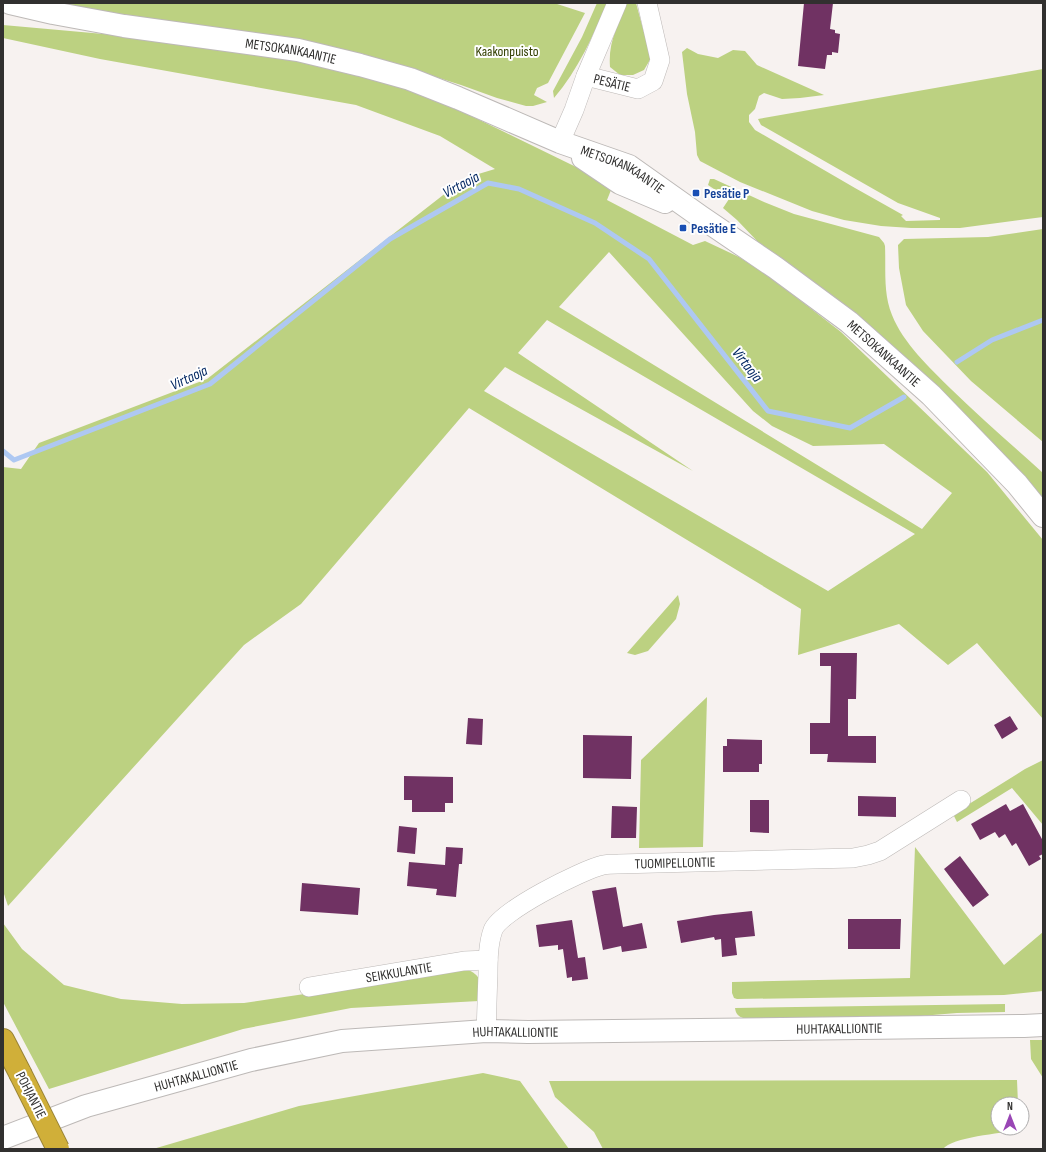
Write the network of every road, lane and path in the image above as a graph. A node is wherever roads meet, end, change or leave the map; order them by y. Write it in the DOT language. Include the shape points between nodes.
graph roads {
  1 [pos="10,3"];
  2 [pos="618,3"];
  3 [pos="647,3"];
  4 [pos="586,76"];
  5 [pos="560,142"];
  6 [pos="1043,516"];
  7 [pos="962,800"];
  8 [pos="488,960"];
  9 [pos="309,987"];
  10 [pos="1043,1025"];
  11 [pos="486,1031"];
  12 [pos="3,1040"];
  13 [pos="3,1138"];
  14 [pos="58,1149"];
  1 -- 5 [label="street, METSOKANKAANTIE" via="124,26 298,50 360,65 452,95"];
  2 -- 4 [label="street, PESÄTIE"];
  3 -- 4 [label="street, PESÄTIE" via="660,60 653,81 638,89"];
  4 -- 5 [label="street, PESÄTIE"];
  5 -- 6 [label="street, METSOKANKAANTIE" via="620,183 701,217 849,322 931,395 1017,484"];
  7 -- 8 [label="street, TUOMIPELLONTIE" via="880,851 852,858 603,865 559,884 507,914 494,928"];
  8 -- 9 [label="street, SEIKKULANTIE" via="464,961"];
  8 -- 11 [label="street, TUOMIPELLONTIE"];
  10 -- 11 [label="street, HUHTAKALLIONTIE"];
  11 -- 13 [label="street, HUHTAKALLIONTIE" via="342,1041 251,1060 86,1106"];
  12 -- 14 [label="highway, POHJANTIE, bridge"];
}
